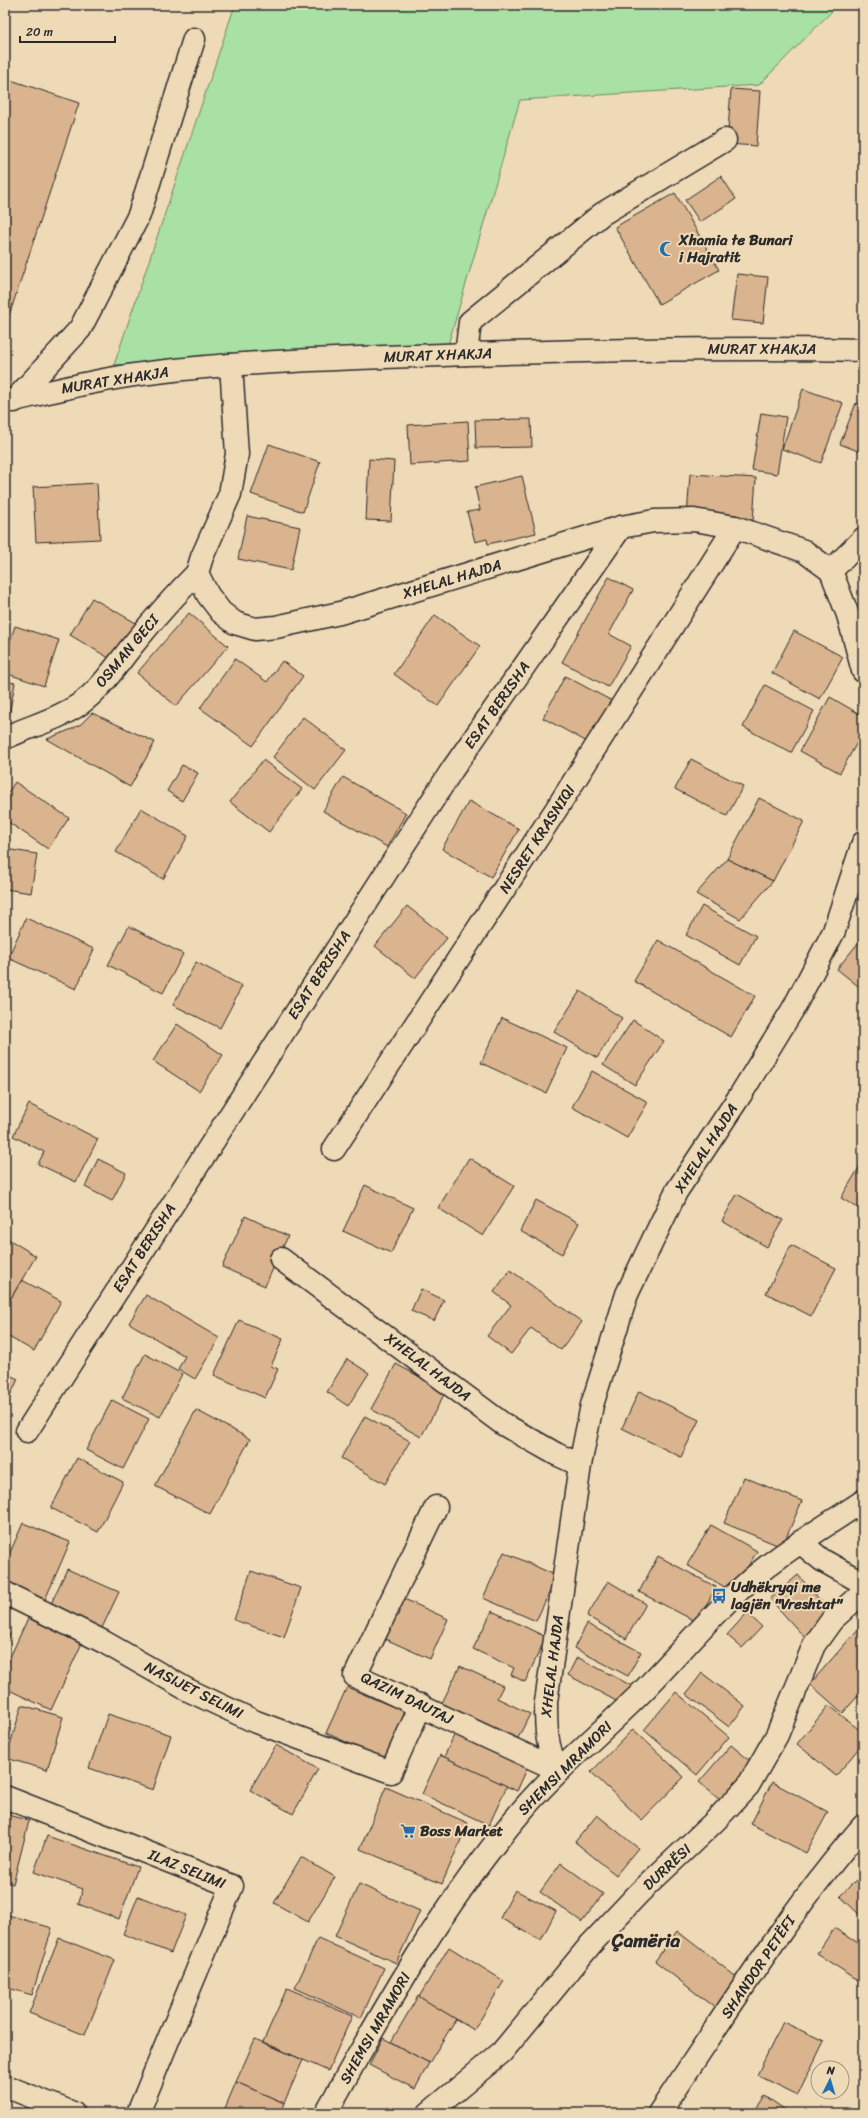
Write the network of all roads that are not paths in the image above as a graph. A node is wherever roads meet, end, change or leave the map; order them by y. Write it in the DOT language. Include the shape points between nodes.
graph roads {
  1 [pos="194,39"];
  2 [pos="725,140"];
  3 [pos="863,350"];
  4 [pos="466,354"];
  5 [pos="231,365"];
  6 [pos="9,405"];
  7 [pos="621,527"];
  8 [pos="735,527"];
  9 [pos="863,539"];
  10 [pos="831,571"];
  11 [pos="197,573"];
  12 [pos="863,671"];
  13 [pos="5,738"];
  14 [pos="863,843"];
  15 [pos="334,1149"];
  16 [pos="281,1259"];
  17 [pos="27,1431"];
  18 [pos="580,1465"];
  19 [pos="863,1501"];
  20 [pos="436,1507"];
  21 [pos="800,1542"];
  22 [pos="863,1583"];
  23 [pos="863,1592"];
  24 [pos="5,1593"];
  25 [pos="422,1705"];
  26 [pos="558,1770"];
  27 [pos="5,1797"];
  28 [pos="863,1826"];
  29 [pos="5,2086"];
  30 [pos="73,2113"];
  31 [pos="138,2113"];
  32 [pos="326,2113"];
  33 [pos="429,2113"];
  34 [pos="659,2113"];
  1 -- 6 [label="street, MURAT XHAKJA" via="139,215 80,330"];
  2 -- 4 [label="street" via="602,214 470,322"];
  3 -- 4 [label="street, MURAT XHAKJA" via="751,347"];
  4 -- 5 [label="street, MURAT XHAKJA"];
  5 -- 6 [label="street, MURAT XHAKJA" via="148,373 82,384"];
  5 -- 11 [label="street" via="237,454 230,494"];
  7 -- 8 [label="street, XHELAL HAJDA" via="654,521 694,520"];
  7 -- 11 [label="street, XHELAL HAJDA" via="348,610 276,627 255,629 235,623 217,607"];
  7 -- 17 [label="street, ESAT BERISHA" via="452,770"];
  8 -- 10 [label="street, XHELAL HAJDA" via="804,551"];
  8 -- 15 [label="street, NESRET KRASNIQI" via="557,808"];
  9 -- 10 [label="street"];
  10 -- 12 [label="street" via="848,615"];
  11 -- 13 [label="street, OSMAN GECI" via="168,602 110,675 81,704 59,717 29,726"];
  14 -- 18 [label="street, XHELAL HAJDA" via="834,930 793,1009 676,1192 627,1294 592,1405"];
  16 -- 18 [label="street, XHELAL HAJDA" via="503,1424"];
  18 -- 26 [label="street, XHELAL HAJDA" via="546,1702 550,1754"];
  19 -- 21 [label="street, SHEMSI MRAMORI"];
  20 -- 25 [label="street, QAZIM DAUTAJ" via="355,1676"];
  21 -- 22 [label="street" via="822,1560"];
  21 -- 26 [label="street, SHEMSI MRAMORI" via="761,1571 712,1616 639,1695"];
  23 -- 33 [label="street, DURRËSI" via="832,1620 814,1645 777,1735 748,1786 591,1944 502,2052"];
  24 -- 25 [label="street, NASIJET SELIMI" via="104,1642 188,1690 256,1722 391,1772"];
  25 -- 26 [label="street, QAZIM DAUTAJ"];
  26 -- 32 [label="street, SHEMSI MRAMORI" via="524,1807 456,1895 371,2031"];
  27 -- 31 [label="street, ILAZ SELIMI" via="232,1886"];
  28 -- 34 [label="street, SHANDOR PETËFI" via="828,1867"];
  29 -- 30 [label="street"];
}
